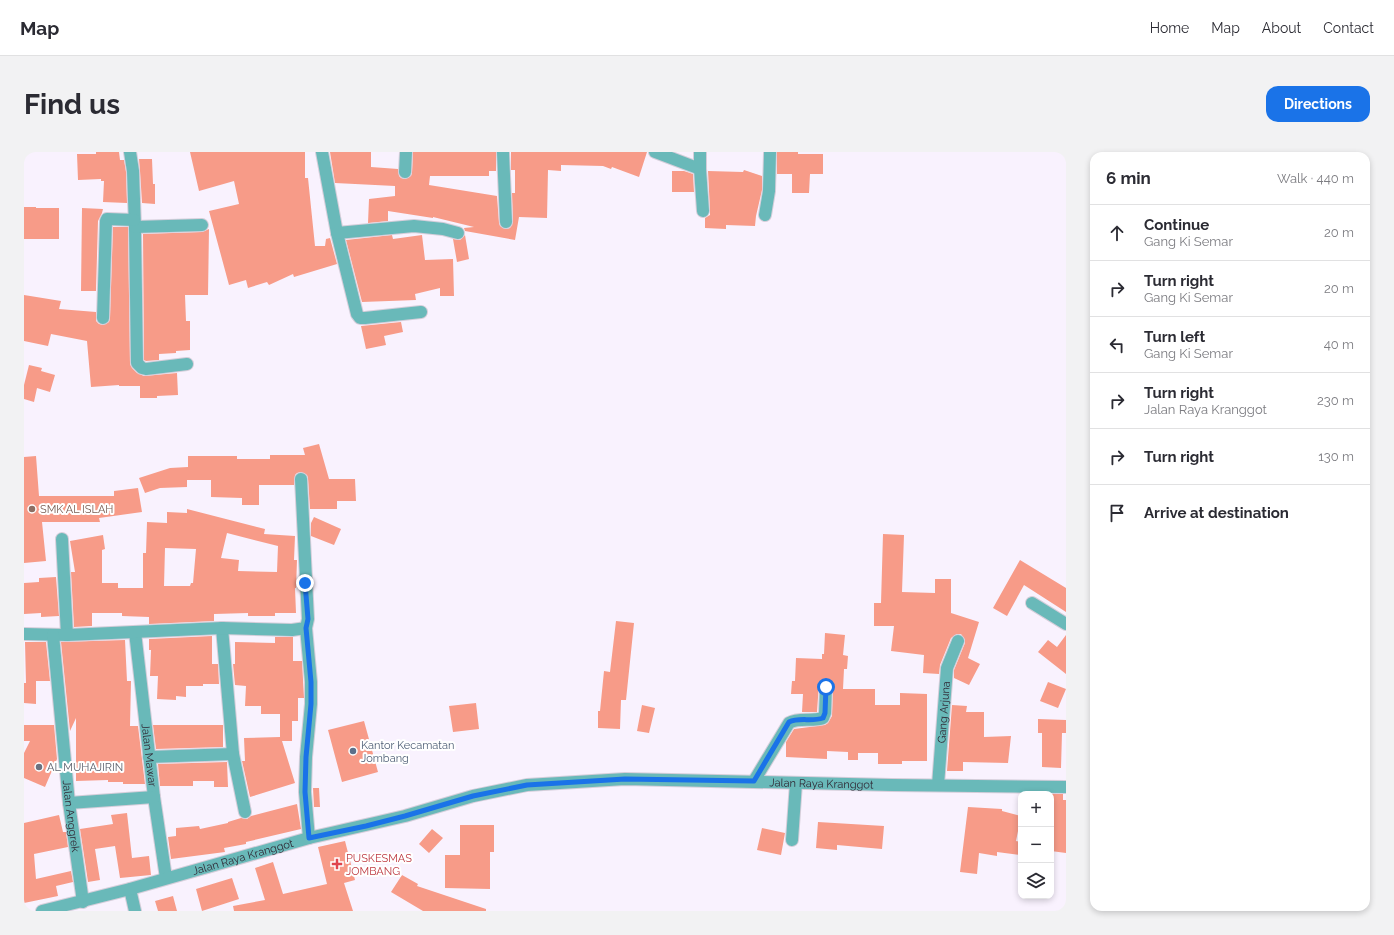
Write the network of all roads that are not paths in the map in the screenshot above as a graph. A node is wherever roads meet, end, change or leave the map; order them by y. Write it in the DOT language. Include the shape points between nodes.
graph roads {
  1 [pos="130,152"];
  2 [pos="322,152"];
  3 [pos="406,152"];
  4 [pos="503,152"];
  5 [pos="655,152"];
  6 [pos="700,152"];
  7 [pos="770,152"];
  8 [pos="700,169"];
  9 [pos="405,172"];
  10 [pos="703,211"];
  11 [pos="765,215"];
  12 [pos="506,222"];
  13 [pos="135,223"];
  14 [pos="202,225"];
  15 [pos="337,233"];
  16 [pos="458,233"];
  17 [pos="421,312"];
  18 [pos="103,318"];
  19 [pos="187,364"];
  20 [pos="301,479"];
  21 [pos="62,539"];
  22 [pos="1032,603"];
  23 [pos="1066,624"];
  24 [pos="222,628"];
  25 [pos="306,628"];
  26 [pos="135,632"];
  27 [pos="24,634"];
  28 [pos="53,635"];
  29 [pos="67,635"];
  30 [pos="958,642"];
  31 [pos="826,687"];
  32 [pos="233,754"];
  33 [pos="149,757"];
  34 [pos="754,781"];
  35 [pos="796,783"];
  36 [pos="938,785"];
  37 [pos="1066,786"];
  38 [pos="154,797"];
  39 [pos="69,803"];
  40 [pos="245,812"];
  41 [pos="309,838"];
  42 [pos="792,840"];
  43 [pos="166,878"];
  44 [pos="130,889"];
  45 [pos="83,902"];
  46 [pos="42,911"];
  47 [pos="135,911"];
  1 -- 13 [label="street"];
  2 -- 15 [label="street"];
  3 -- 9 [label="street"];
  4 -- 12 [label="street"];
  5 -- 8 [label="street"];
  6 -- 8 [label="street"];
  7 -- 11 [label="street" via="769,191"];
  8 -- 10 [label="street"];
  13 -- 14 [label="street"];
  13 -- 18 [label="street" via="112,218 106,221"];
  13 -- 19 [label="street" via="138,363 146,369"];
  15 -- 16 [label="street" via="414,226"];
  15 -- 17 [label="street" via="360,318"];
  20 -- 25 [label="street" via="308,619"];
  21 -- 29 [label="street"];
  22 -- 23 [label="street"];
  24 -- 25 [label="street"];
  24 -- 26 [label="street"];
  24 -- 32 [label="street"];
  25 -- 41 [label="street" via="311,682 305,778"];
  26 -- 29 [label="street"];
  26 -- 33 [label="street, Jalan Mawar"];
  27 -- 28 [label="street"];
  28 -- 29 [label="street"];
  28 -- 39 [label="street, Jalan Anggrek"];
  30 -- 36 [label="street, Gang Arjuna" via="947,668"];
  31 -- 34 [label="street" via="823,718 789,722"];
  32 -- 33 [label="street"];
  32 -- 40 [label="street"];
  33 -- 38 [label="street, Jalan Mawar"];
  34 -- 35 [label="street, Jalan Raya Kranggot"];
  34 -- 41 [label="street, Jalan Raya Kranggot" via="625,779 527,785 473,796 397,818"];
  35 -- 36 [label="street, Jalan Raya Kranggot"];
  35 -- 42 [label="street"];
  36 -- 37 [label="street, Jalan Raya Kranggot"];
  38 -- 39 [label="street"];
  38 -- 43 [label="street, Jalan Mawar"];
  39 -- 45 [label="street, Jalan Anggrek"];
  41 -- 43 [label="street, Jalan Raya Kranggot"];
  43 -- 44 [label="street, Jalan Raya Kranggot"];
  44 -- 45 [label="street, Jalan Raya Kranggot"];
  44 -- 47 [label="street"];
  45 -- 46 [label="street, Jalan Raya Kranggot"];
}
